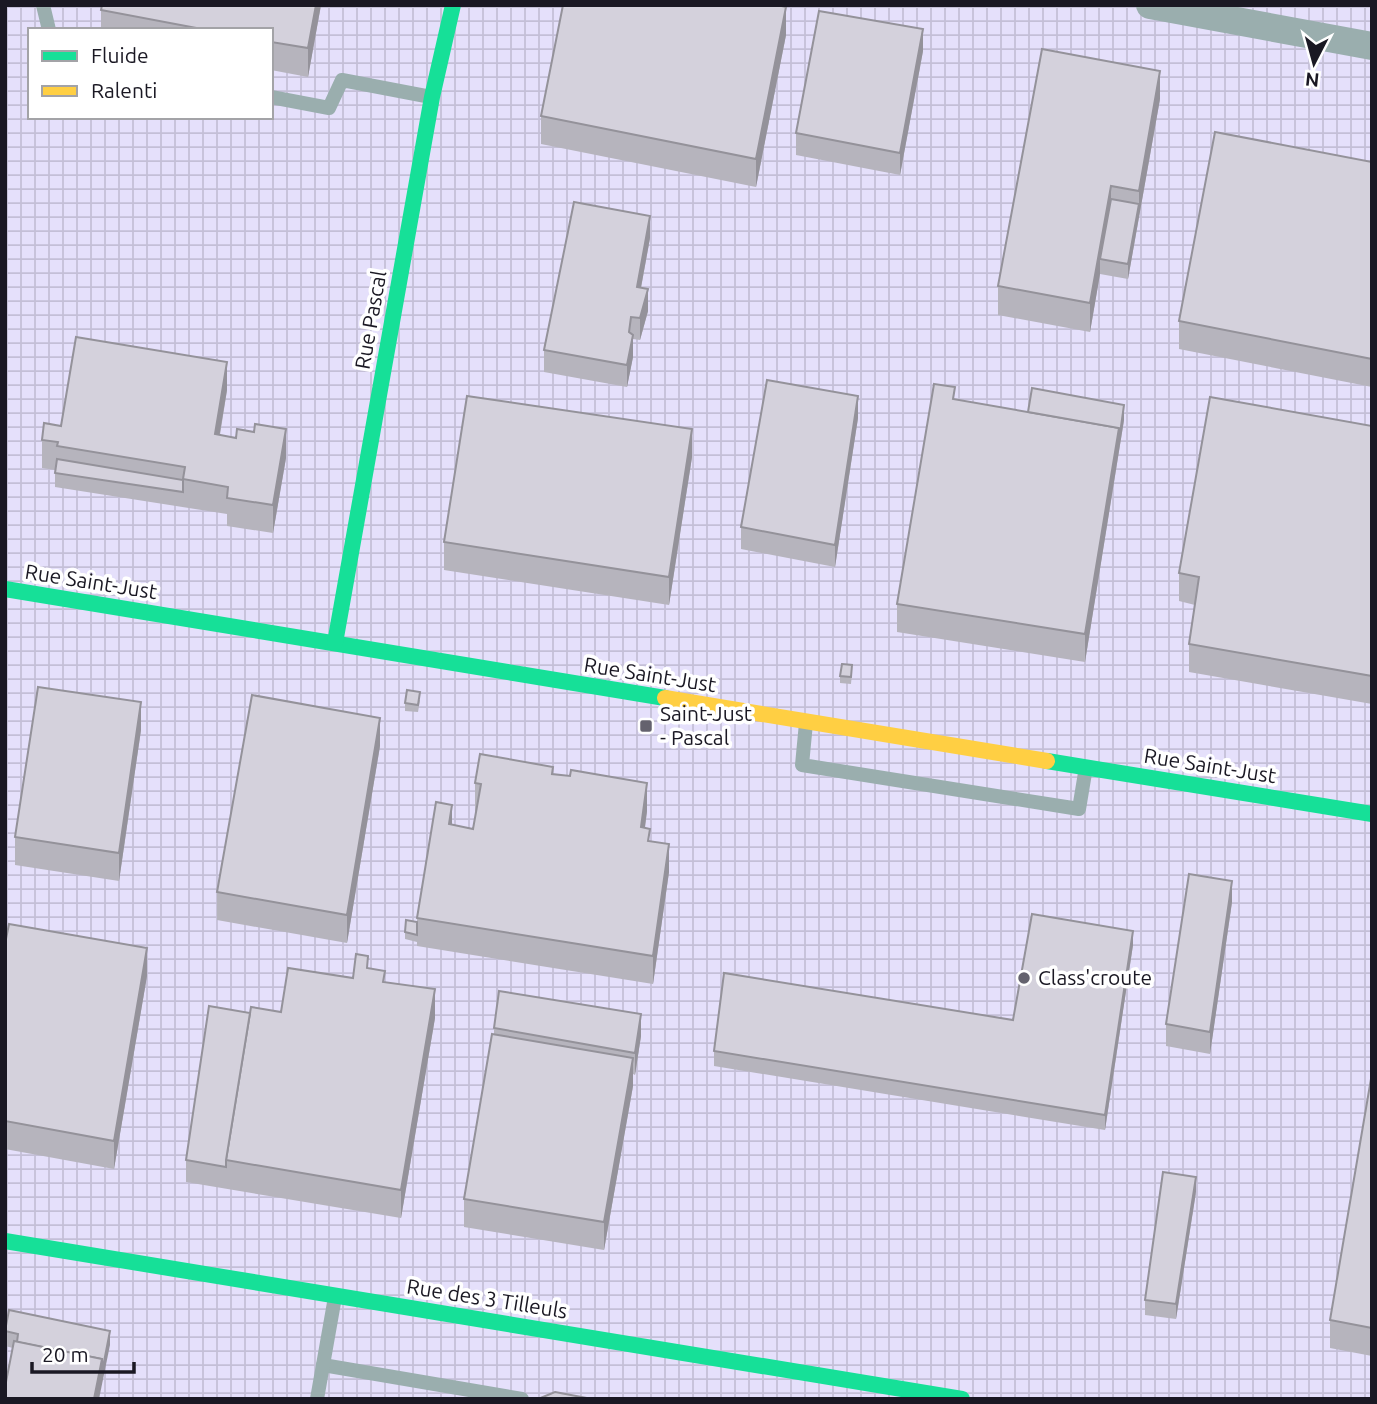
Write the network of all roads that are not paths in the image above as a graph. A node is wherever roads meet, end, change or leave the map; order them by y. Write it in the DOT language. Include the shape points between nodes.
graph roads {
  1 [pos="43,5"];
  2 [pos="453,5"];
  3 [pos="1150,5"];
  4 [pos="49,28"];
  5 [pos="1372,46"];
  6 [pos="273,97"];
  7 [pos="432,97"];
  8 [pos="5,589"];
  9 [pos="335,643"];
  10 [pos="806,722"];
  11 [pos="1086,766"];
  12 [pos="1372,814"];
  13 [pos="5,1241"];
  14 [pos="335,1296"];
  15 [pos="323,1365"];
  16 [pos="937,1397"];
  17 [pos="317,1399"];
  18 [pos="522,1399"];
  19 [pos="962,1399"];
  1 -- 4 [label="lane"];
  2 -- 7 [label="street, Rue Pascal"];
  3 -- 5 [label="street"];
  6 -- 7 [label="lane" via="329,108 342,80"];
  7 -- 9 [label="street, Rue Pascal"];
  8 -- 9 [label="street, Rue Saint-Just"];
  9 -- 10 [label="street, Rue Saint-Just"];
  10 -- 11 [label="street, Rue Saint-Just"];
  10 -- 11 [label="lane" via="802,765 1079,809"];
  11 -- 12 [label="street, Rue Saint-Just"];
  13 -- 14 [label="street, Rue des 3 Tilleuls"];
  14 -- 15 [label="lane"];
  14 -- 16 [label="street, Rue des 3 Tilleuls"];
  15 -- 17 [label="lane"];
  15 -- 18 [label="lane"];
  16 -- 19 [label="street, Rue des 3 Tilleuls"];
}
